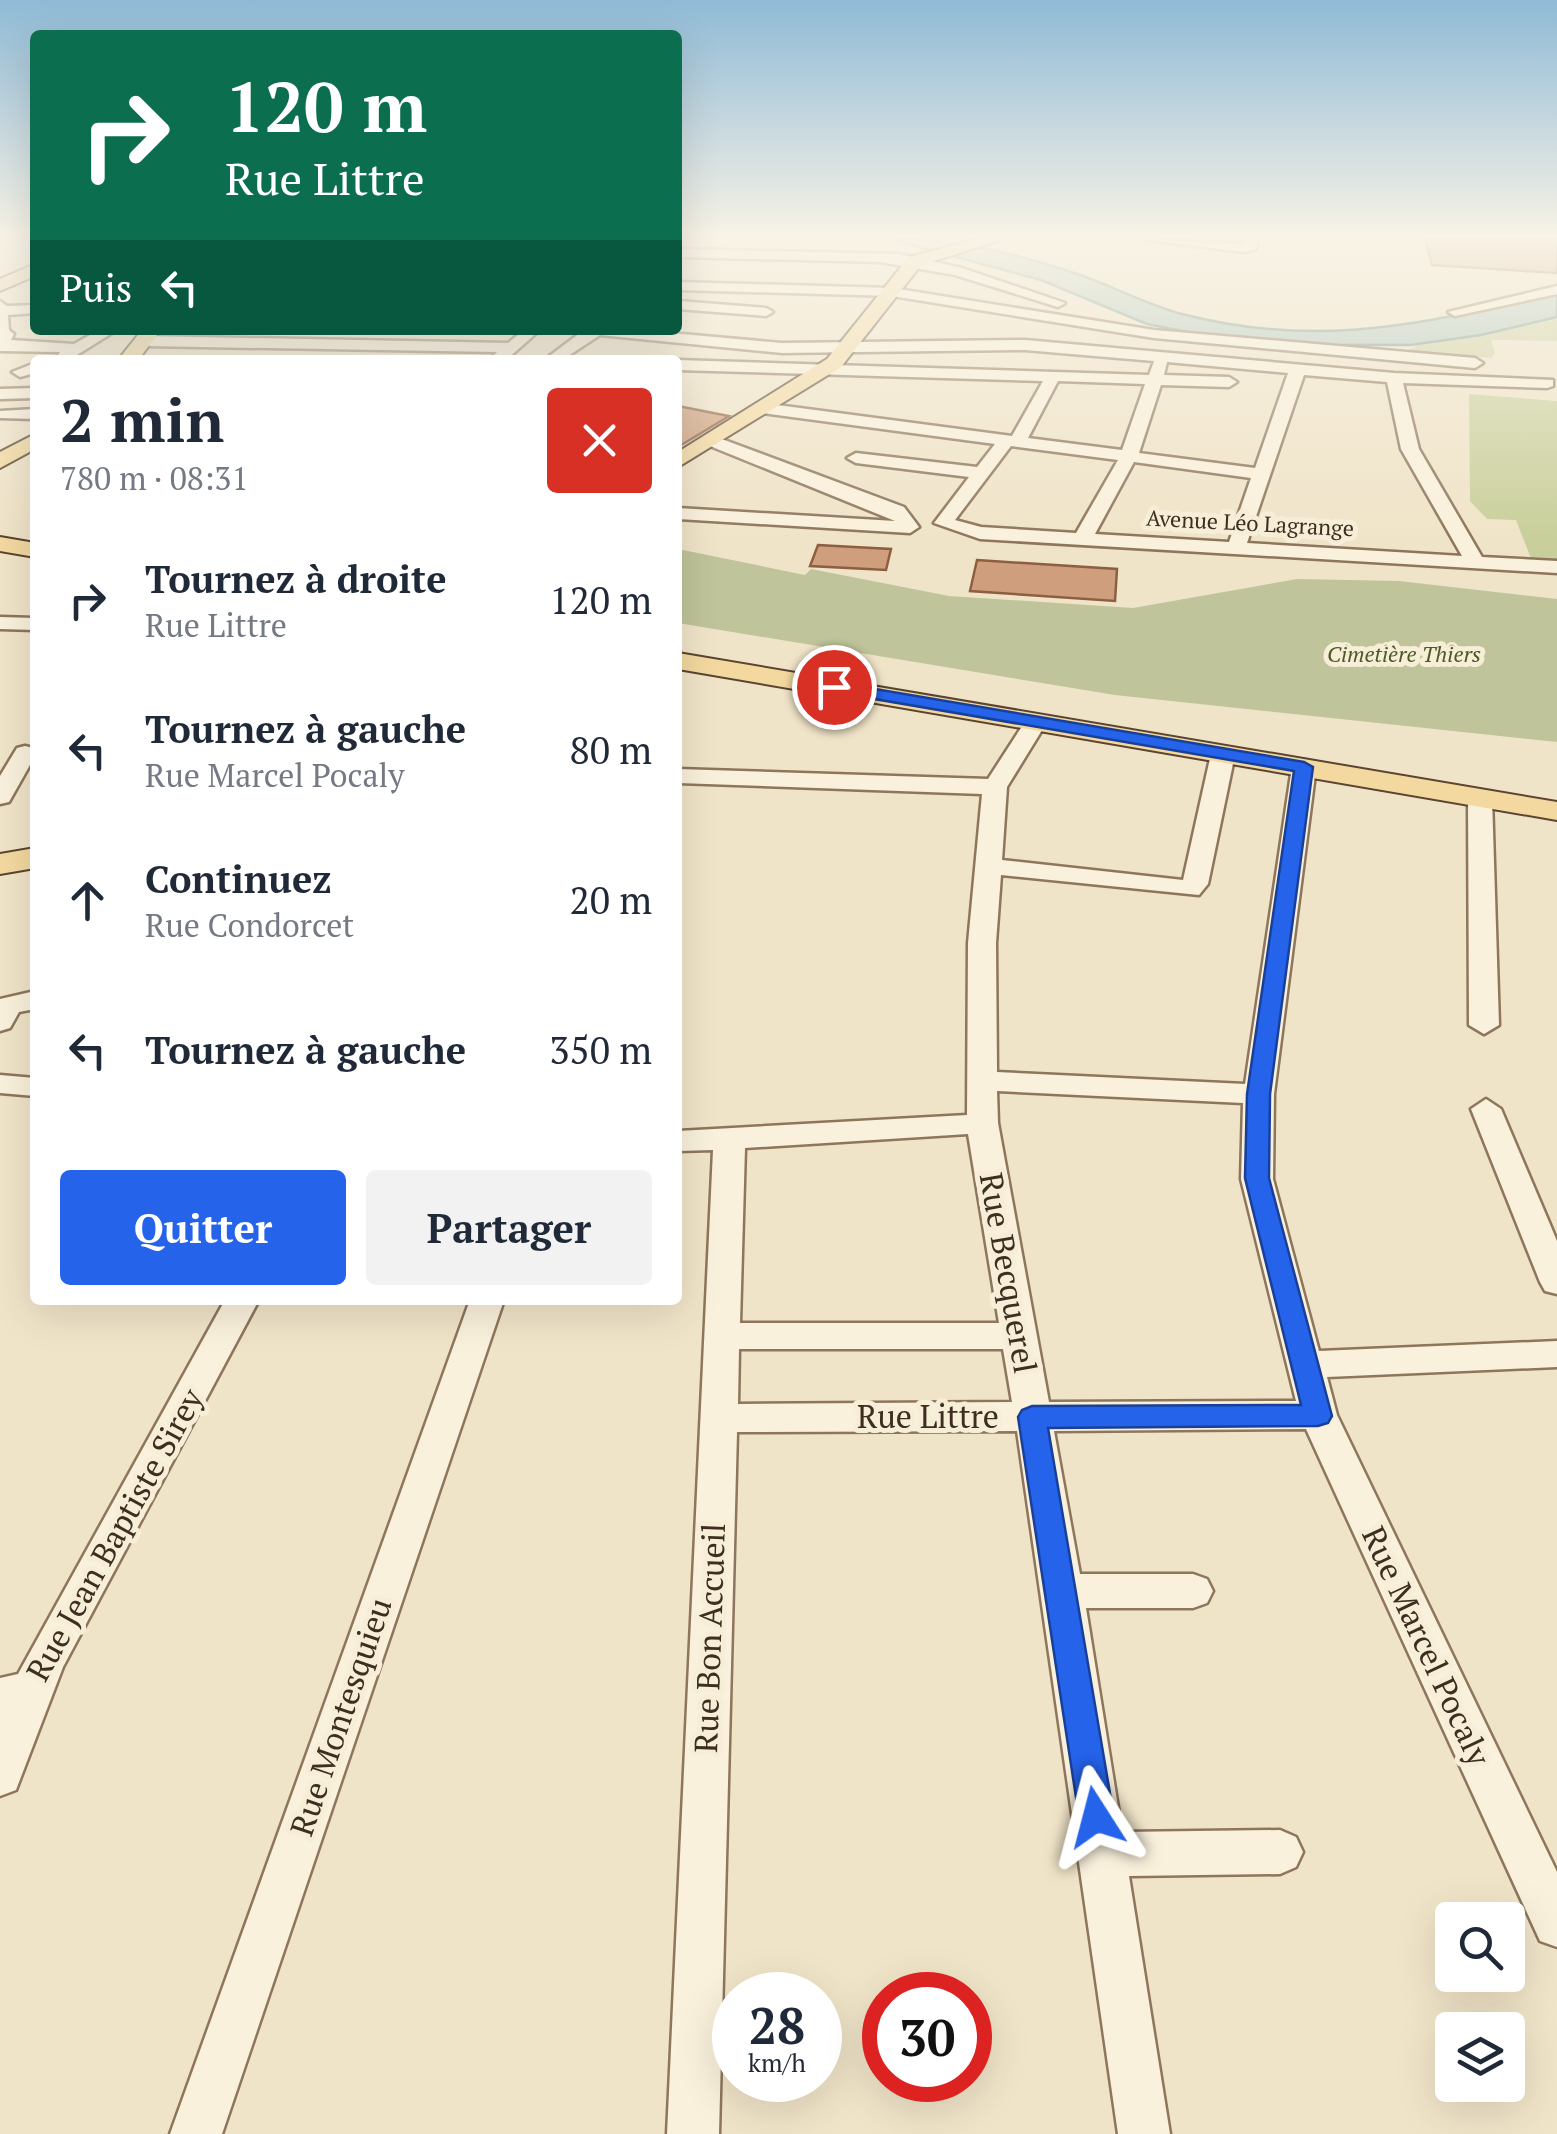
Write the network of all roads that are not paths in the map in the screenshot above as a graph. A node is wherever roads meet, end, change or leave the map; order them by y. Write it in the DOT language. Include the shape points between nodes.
graph roads {
  1 [pos="96,339"];
  2 [pos="206,339"];
  3 [pos="318,339"];
  4 [pos="364,339"];
  5 [pos="523,339"];
  6 [pos="582,339"];
  7 [pos="687,339"];
  8 [pos="853,339"];
  9 [pos="1217,339"];
  10 [pos="1226,339"];
  11 [pos="1,340"];
  12 [pos="1235,340"];
  13 [pos="358,343"];
  14 [pos="716,343"];
  15 [pos="146,344"];
  16 [pos="847,346"];
  17 [pos="511,348"];
  18 [pos="782,348"];
  19 [pos="48,350"];
  20 [pos="503,355"];
  21 [pos="559,355"];
  22 [pos="1162,356"];
  23 [pos="682,362"];
  24 [pos="682,364"];
  25 [pos="768,366"];
  26 [pos="828,367"];
  27 [pos="1298,368"];
  28 [pos="1054,375"];
  29 [pos="1394,378"];
  30 [pos="1155,379"];
  31 [pos="807,380"];
  32 [pos="1552,380"];
  33 [pos="1238,382"];
  34 [pos="919,386"];
  35 [pos="30,393"];
  36 [pos="0,394"];
  37 [pos="762,408"];
  38 [pos="937,410"];
  39 [pos="6,414"];
  40 [pos="30,414"];
  41 [pos="925,430"];
  42 [pos="711,440"];
  43 [pos="1012,441"];
  44 [pos="30,443"];
  45 [pos="1130,456"];
  46 [pos="856,458"];
  47 [pos="682,459"];
  48 [pos="0,461"];
  49 [pos="979,473"];
  50 [pos="1262,474"];
  51 [pos="682,514"];
  52 [pos="939,521"];
  53 [pos="905,523"];
  54 [pos="1083,538"];
  55 [pos="0,544"];
  56 [pos="1236,548"];
  57 [pos="30,549"];
  58 [pos="1474,562"];
  59 [pos="1557,568"];
  60 [pos="0,623"];
  61 [pos="30,624"];
  62 [pos="682,662"];
  63 [pos="1036,722"];
  64 [pos="20,753"];
  65 [pos="1224,754"];
  66 [pos="1304,767"];
  67 [pos="682,776"];
  68 [pos="995,787"];
  69 [pos="1480,797"];
  70 [pos="0,798"];
  71 [pos="1557,811"];
  72 [pos="30,859"];
  73 [pos="0,864"];
  74 [pos="986,866"];
  75 [pos="30,1001"];
  76 [pos="0,1022"];
  77 [pos="1484,1024"];
  78 [pos="982,1080"];
  79 [pos="0,1084"];
  80 [pos="30,1087"];
  81 [pos="1258,1094"];
  82 [pos="1486,1109"];
  83 [pos="982,1123"];
  84 [pos="682,1141"];
  85 [pos="730,1141"];
  86 [pos="1557,1282"];
  87 [pos="239,1305"];
  88 [pos="484,1305"];
  89 [pos="722,1336"];
  90 [pos="1020,1336"];
  91 [pos="1557,1354"];
  92 [pos="1304,1365"];
  93 [pos="1318,1416"];
  94 [pos="1032,1417"];
  95 [pos="718,1418"];
  96 [pos="1063,1590"];
  97 [pos="1193,1591"];
  98 [pos="15,1694"];
  99 [pos="0,1776"];
  100 [pos="1280,1852"];
  101 [pos="1102,1854"];
  102 [pos="1557,1924"];
  103 [pos="196,2134"];
  104 [pos="693,2134"];
  105 [pos="1144,2134"];
  1 -- 19 [label="street" via="79,349"];
  2 -- 15 [label="street"];
  3 -- 13 [label="street"];
  4 -- 13 [label="street"];
  5 -- 17 [label="street"];
  6 -- 21 [label="street"];
  7 -- 14 [label="street"];
  8 -- 16 [label="main road"];
  9 -- 12 [label="street"];
  10 -- 12 [label="street"];
  11 -- 19 [label="street"];
  12 -- 32 [label="street" via="1482,364"];
  13 -- 17 [label="street"];
  14 -- 18 [label="street"];
  14 -- 23 [label="street"];
  16 -- 18 [label="street"];
  16 -- 22 [label="street" via="1025,346"];
  16 -- 26 [label="main road"];
  17 -- 20 [label="street"];
  18 -- 25 [label="street"];
  22 -- 27 [label="street"];
  22 -- 30 [label="street"];
  24 -- 25 [label="street"];
  25 -- 26 [label="street"];
  26 -- 28 [label="street"];
  26 -- 31 [label="main road"];
  27 -- 29 [label="street"];
  27 -- 50 [label="street"];
  28 -- 30 [label="street"];
  28 -- 43 [label="street"];
  29 -- 32 [label="street"];
  29 -- 58 [label="street" via="1410,449"];
  30 -- 33 [label="street"];
  30 -- 45 [label="street"];
  31 -- 34 [label="street"];
  31 -- 37 [label="main road"];
  35 -- 36 [label="street"];
  37 -- 41 [label="street"];
  37 -- 42 [label="main road"];
  38 -- 41 [label="street"];
  39 -- 40 [label="street"];
  41 -- 43 [label="street"];
  42 -- 47 [label="main road"];
  42 -- 53 [label="street" via="896,512"];
  43 -- 45 [label="street"];
  43 -- 49 [label="street"];
  44 -- 48 [label="main road"];
  45 -- 50 [label="street"];
  45 -- 54 [label="street"];
  46 -- 49 [label="street"];
  49 -- 52 [label="street"];
  50 -- 56 [label="street"];
  51 -- 53 [label="street"];
  52 -- 53 [label="street, Avenue Léo Lagrange"];
  52 -- 54 [label="street, Avenue Léo Lagrange" via="980,533"];
  54 -- 56 [label="street, Avenue Léo Lagrange"];
  55 -- 57 [label="main road"];
  56 -- 58 [label="street, Avenue Léo Lagrange"];
  58 -- 59 [label="street, Avenue Léo Lagrange"];
  60 -- 61 [label="street"];
  62 -- 63 [label="main road"];
  63 -- 65 [label="main road"];
  63 -- 68 [label="street"];
  64 -- 70 [label="street"];
  65 -- 66 [label="main road"];
  65 -- 74 [label="street" via="1190,889"];
  66 -- 69 [label="main road"];
  66 -- 81 [label="street, Rue Marcel Pocaly"];
  67 -- 68 [label="street"];
  68 -- 74 [label="street, Rue Becquerel"];
  69 -- 71 [label="main road"];
  69 -- 77 [label="street"];
  72 -- 73 [label="main road"];
  74 -- 78 [label="street, Rue Becquerel"];
  75 -- 76 [label="street" via="8,1006"];
  78 -- 81 [label="street"];
  78 -- 83 [label="street, Rue Becquerel"];
  79 -- 80 [label="street"];
  81 -- 92 [label="street, Rue Marcel Pocaly" via="1257,1178"];
  82 -- 86 [label="street"];
  83 -- 85 [label="street"];
  83 -- 90 [label="street, Rue Becquerel"];
  84 -- 85 [label="street"];
  85 -- 89 [label="street, Rue Bon Accueil"];
  87 -- 98 [label="street, Rue Jean Baptiste Sirey"];
  88 -- 103 [label="street, Rue Montesquieu"];
  89 -- 90 [label="street"];
  89 -- 95 [label="street, Rue Bon Accueil"];
  90 -- 94 [label="street, Rue Becquerel"];
  91 -- 92 [label="street"];
  92 -- 93 [label="street, Rue Marcel Pocaly"];
  93 -- 94 [label="street, Rue Littre"];
  93 -- 102 [label="street, Rue Marcel Pocaly"];
  94 -- 95 [label="street, Rue Littre"];
  94 -- 96 [label="street, Rue Becquerel"];
  95 -- 104 [label="street, Rue Bon Accueil"];
  96 -- 97 [label="street"];
  96 -- 101 [label="street, Rue Becquerel"];
  98 -- 99 [label="street, Rue Jean Baptiste Sirey"];
  100 -- 101 [label="street"];
  101 -- 105 [label="street, Rue Becquerel"];
}
